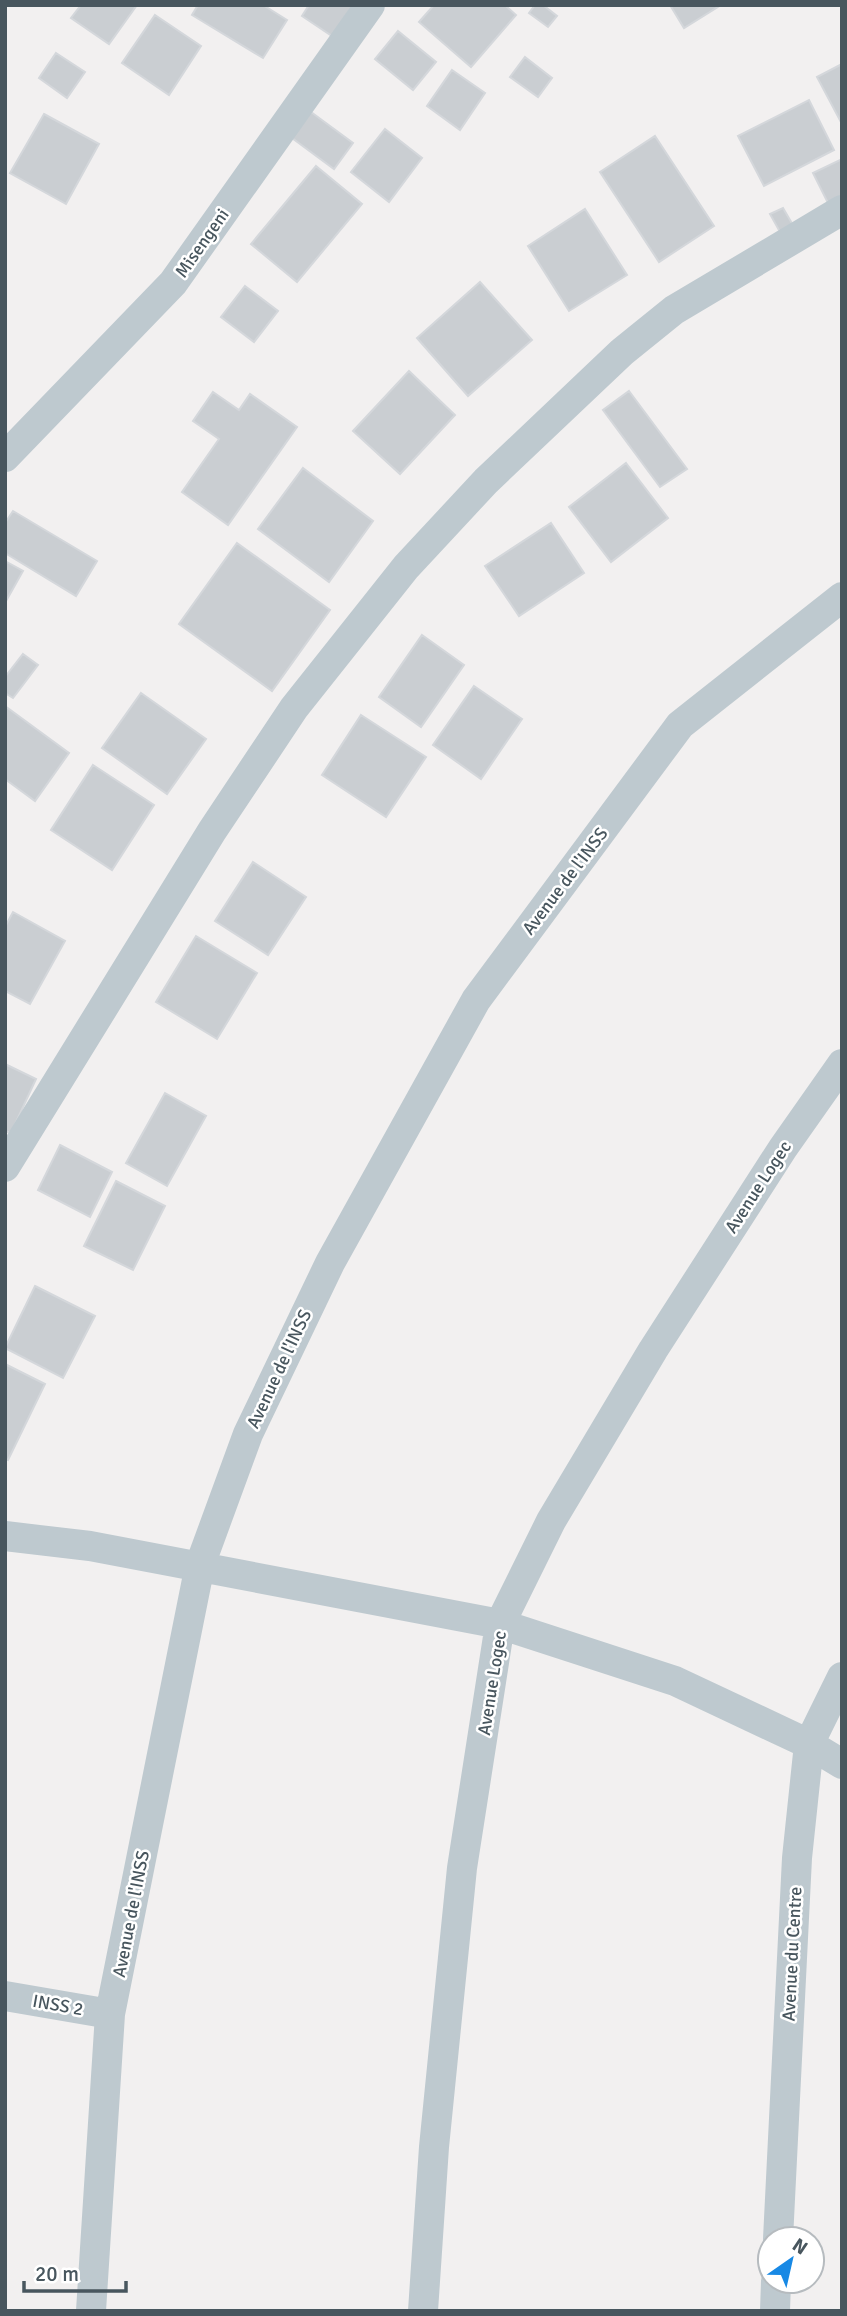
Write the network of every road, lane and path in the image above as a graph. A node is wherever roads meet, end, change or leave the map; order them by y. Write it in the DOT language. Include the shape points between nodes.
graph roads {
  1 [pos="370,5"];
  2 [pos="842,210"];
  3 [pos="5,457"];
  4 [pos="842,597"];
  5 [pos="842,1063"];
  6 [pos="5,1167"];
  7 [pos="5,1536"];
  8 [pos="200,1565"];
  9 [pos="500,1624"];
  10 [pos="842,1677"];
  11 [pos="810,1744"];
  12 [pos="842,1764"];
  13 [pos="5,1996"];
  14 [pos="110,2014"];
  15 [pos="779,2225"];
  16 [pos="91,2311"];
  17 [pos="423,2311"];
  1 -- 3 [label="street, Misengeni" via="173,284"];
  2 -- 6 [label="street" via="674,310 632,344 486,481 406,567 295,708 212,831"];
  4 -- 8 [label="street, Avenue de l'INSS" via="680,725 476,1000 330,1263 248,1434"];
  5 -- 9 [label="street, Avenue Logec" via="653,1350 551,1521"];
  7 -- 8 [label="street"];
  8 -- 9 [label="street"];
  8 -- 14 [label="street, Avenue de l'INSS"];
  9 -- 11 [label="street" via="675,1681"];
  9 -- 17 [label="street, Avenue Logec" via="462,1868"];
  10 -- 11 [label="street, Avenue du Centre"];
  11 -- 12 [label="street"];
  11 -- 15 [label="street, Avenue du Centre" via="797,1858"];
  13 -- 14 [label="street, INSS 2"];
  14 -- 16 [label="street, Avenue de l'INSS"];
}
